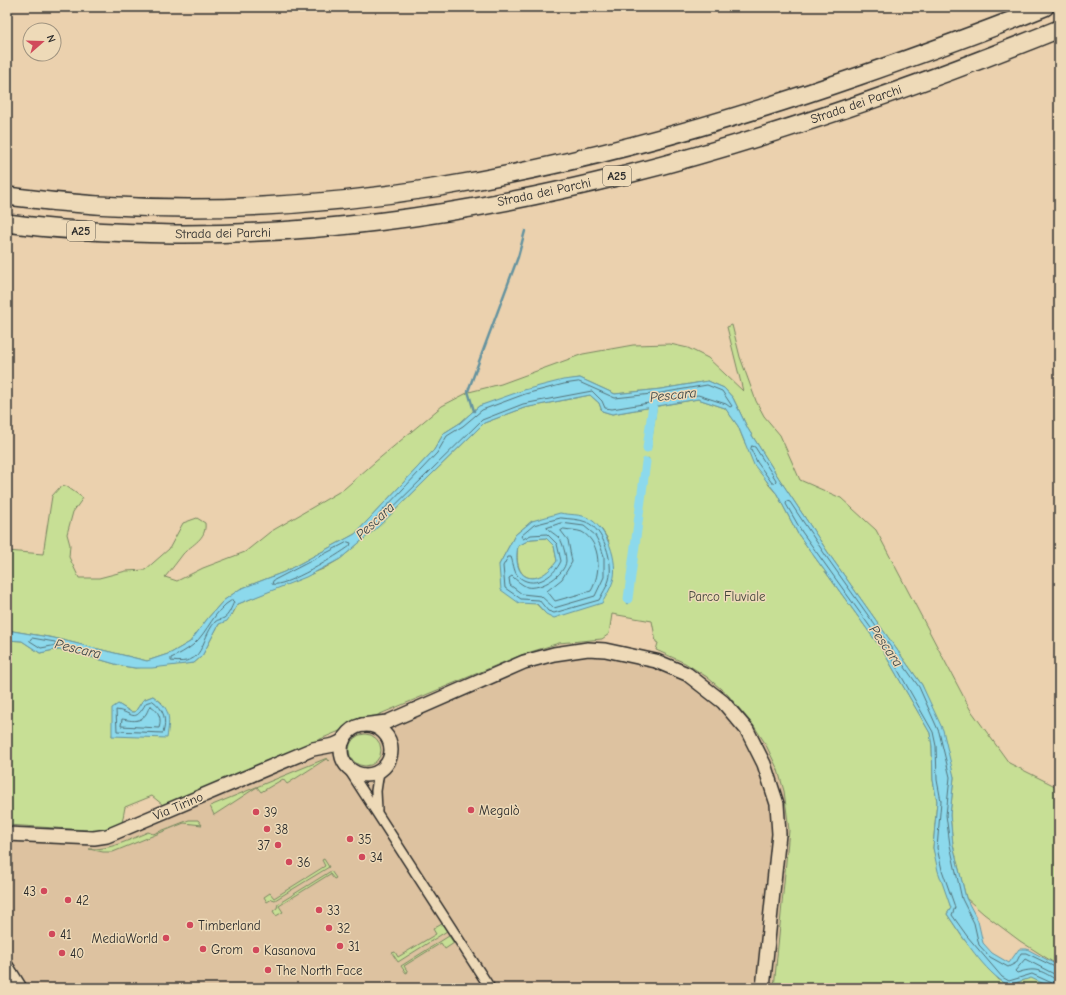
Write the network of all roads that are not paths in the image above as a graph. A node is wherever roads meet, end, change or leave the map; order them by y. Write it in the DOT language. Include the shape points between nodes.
graph roads {
  1 [pos="1045,7"];
  2 [pos="1059,29"];
  3 [pos="7,196"];
  4 [pos="7,223"];
  5 [pos="362,725"];
  6 [pos="343,741"];
  7 [pos="346,765"];
  8 [pos="379,771"];
  9 [pos="378,815"];
  10 [pos="7,834"];
  11 [pos="7,967"];
  12 [pos="20,988"];
  13 [pos="490,988"];
  14 [pos="763,988"];
  1 -- 3 [label="highway, Strada dei Parchi / A25" via="922,54 750,113 540,168 434,189 252,208 155,208 78,204"];
  2 -- 4 [label="highway, Strada dei Parchi / A25" via="931,78 813,119 694,155 548,192 438,213 350,226 262,232 156,234"];
  5 -- 6 [label="street" via="350,730"];
  5 -- 8 [label="street" via="378,728 390,743 389,759"];
  5 -- 14 [label="street" via="387,722 524,662 554,654 605,650 656,661 687,674 723,702 747,730 764,764 777,804 779,834"];
  6 -- 7 [label="street" via="342,753"];
  6 -- 10 [label="street, Via Tirino" via="313,749 107,836 94,838"];
  7 -- 8 [label="street" via="365,774"];
  7 -- 9 [label="street"];
  8 -- 9 [label="street" via="375,803"];
  9 -- 13 [label="street"];
  11 -- 12 [label="street"];
}
